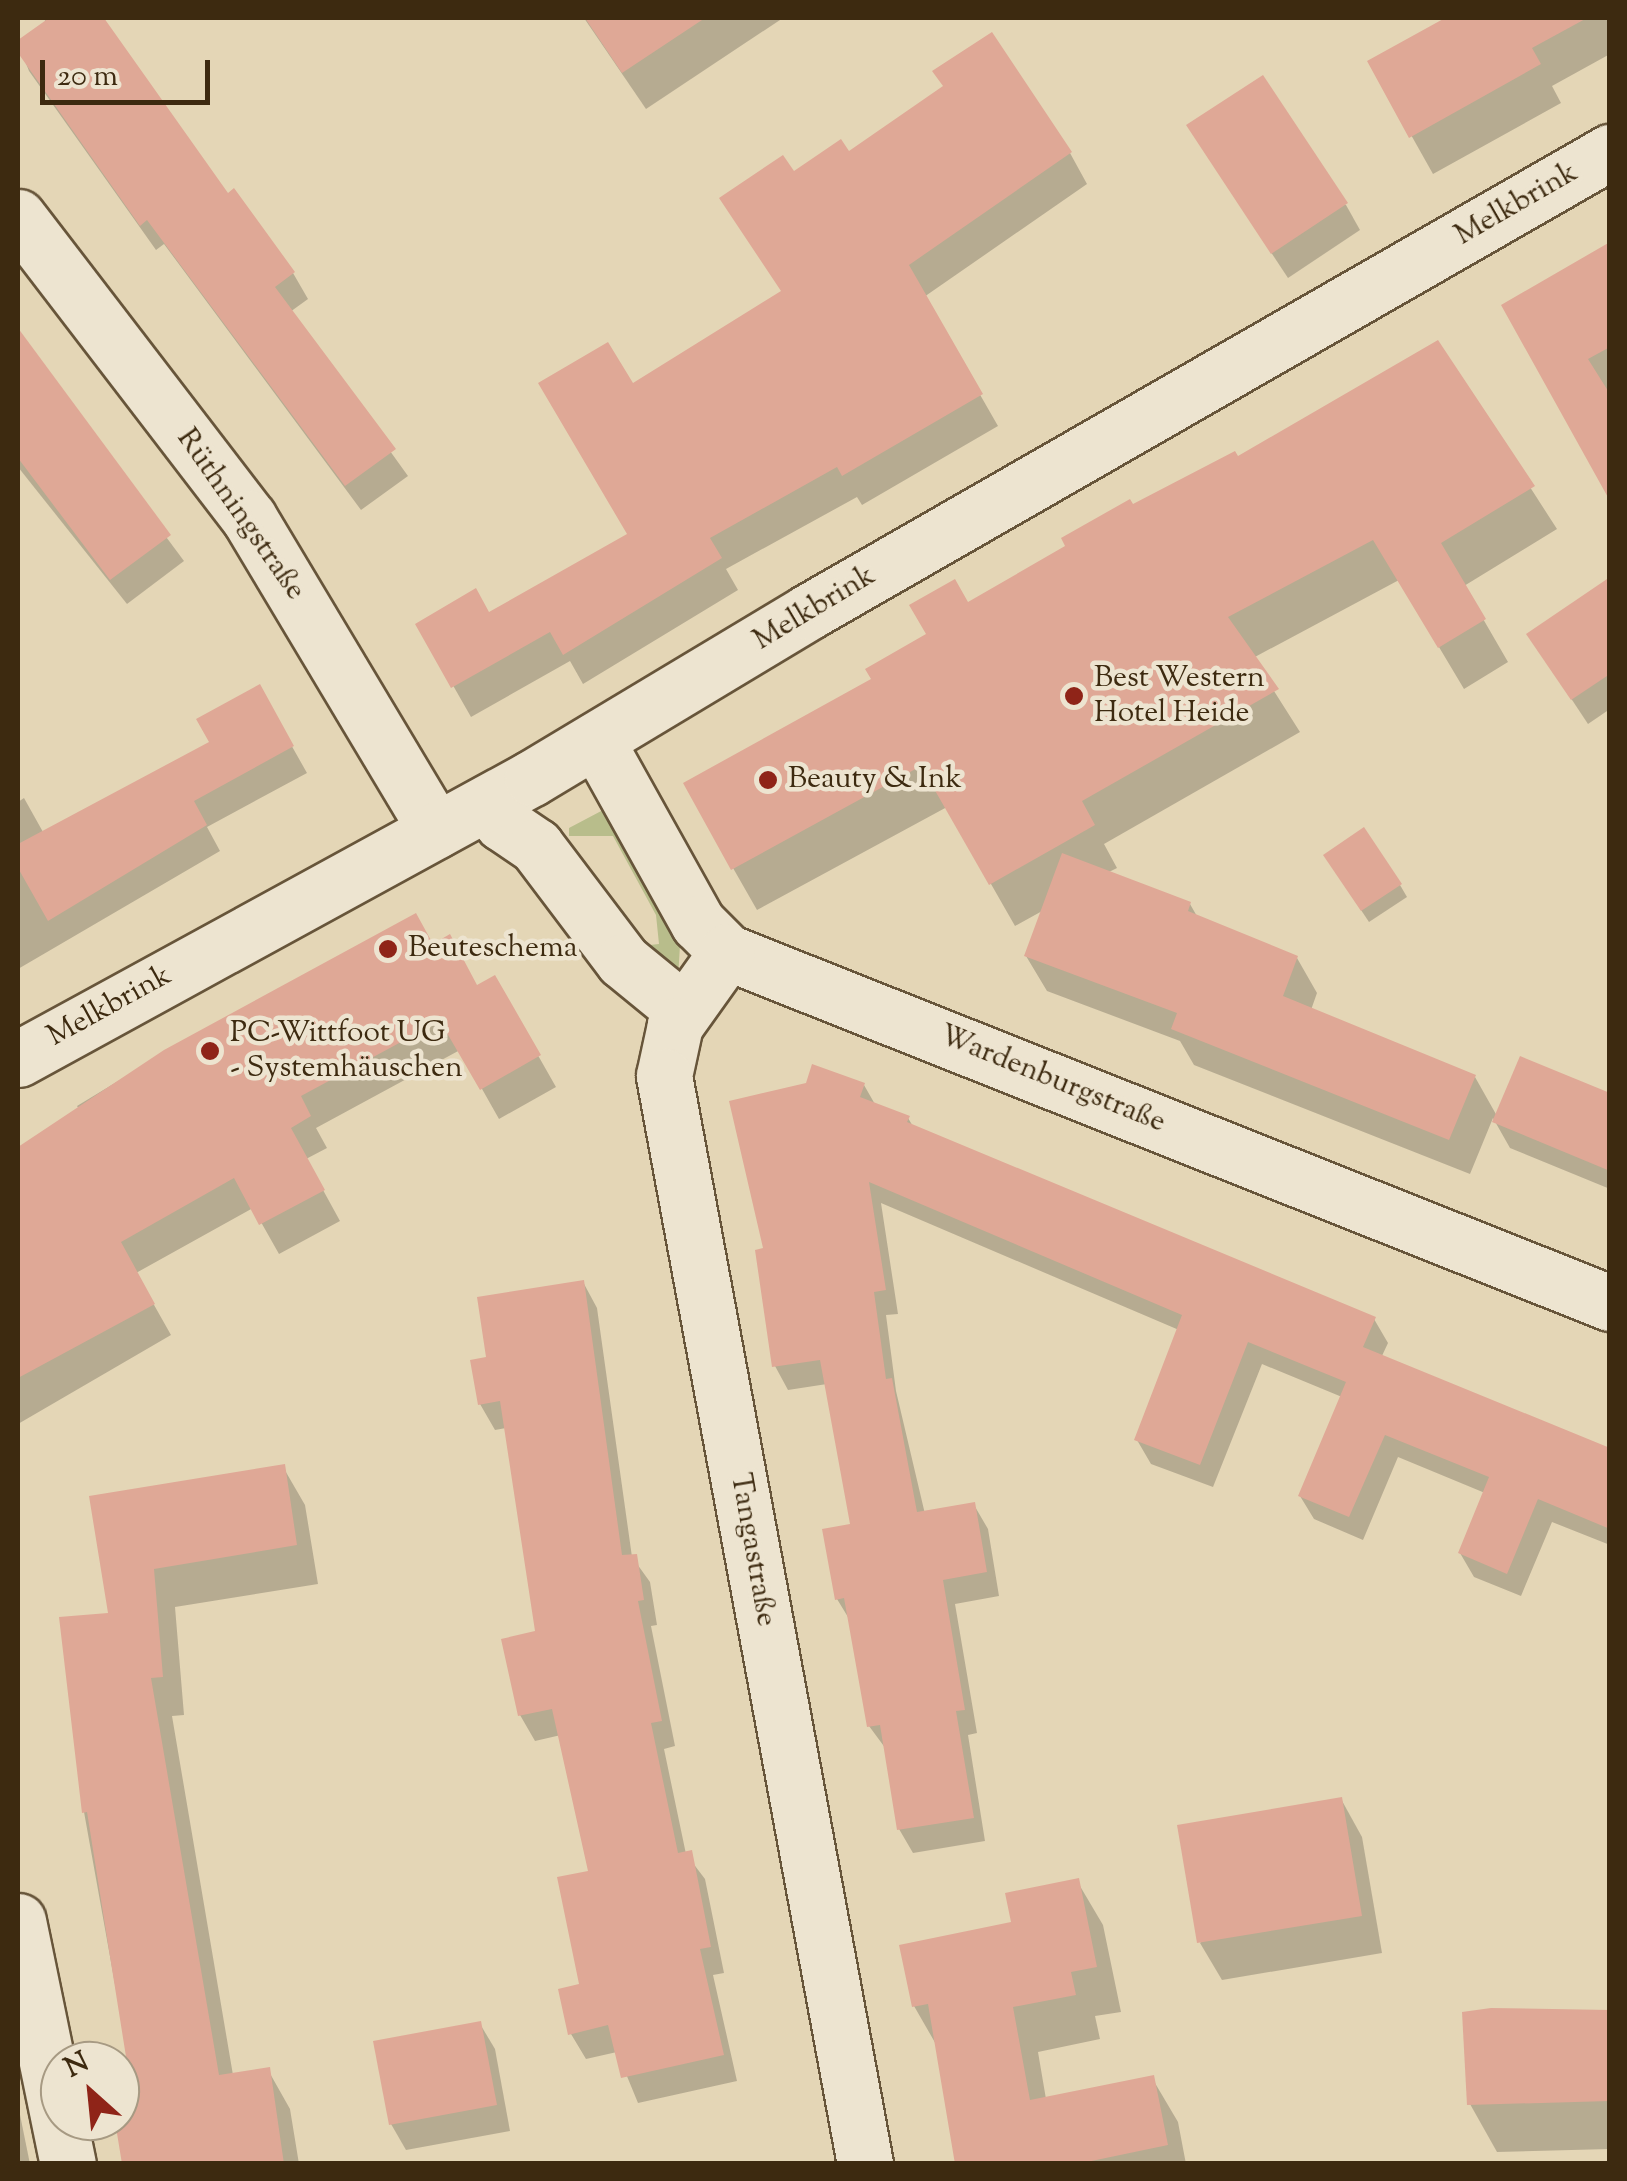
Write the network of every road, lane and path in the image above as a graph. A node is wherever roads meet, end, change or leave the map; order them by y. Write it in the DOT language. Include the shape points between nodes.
graph roads {
  1 [pos="1610,152"];
  2 [pos="18,217"];
  3 [pos="596,740"];
  4 [pos="488,802"];
  5 [pos="436,830"];
  6 [pos="727,952"];
  7 [pos="684,1011"];
  8 [pos="18,1059"];
  9 [pos="1610,1303"];
  10 [pos="18,1921"];
  11 [pos="68,2164"];
  12 [pos="865,2164"];
  1 -- 3 [label="street, Melkbrink"];
  2 -- 5 [label="street, Rüthningstraße" via="249,518"];
  3 -- 4 [label="street, Melkbrink"];
  3 -- 6 [label="street, Wardenburgstraße" via="698,923"];
  4 -- 5 [label="street, Melkbrink"];
  4 -- 7 [label="street" via="502,823 536,846 623,961"];
  5 -- 8 [label="street, Melkbrink"];
  6 -- 7 [label="street, Tangastraße"];
  6 -- 9 [label="street, Wardenburgstraße"];
  7 -- 12 [label="street, Tangastraße" via="668,1041 664,1076"];
  10 -- 11 [label="street"];
}
